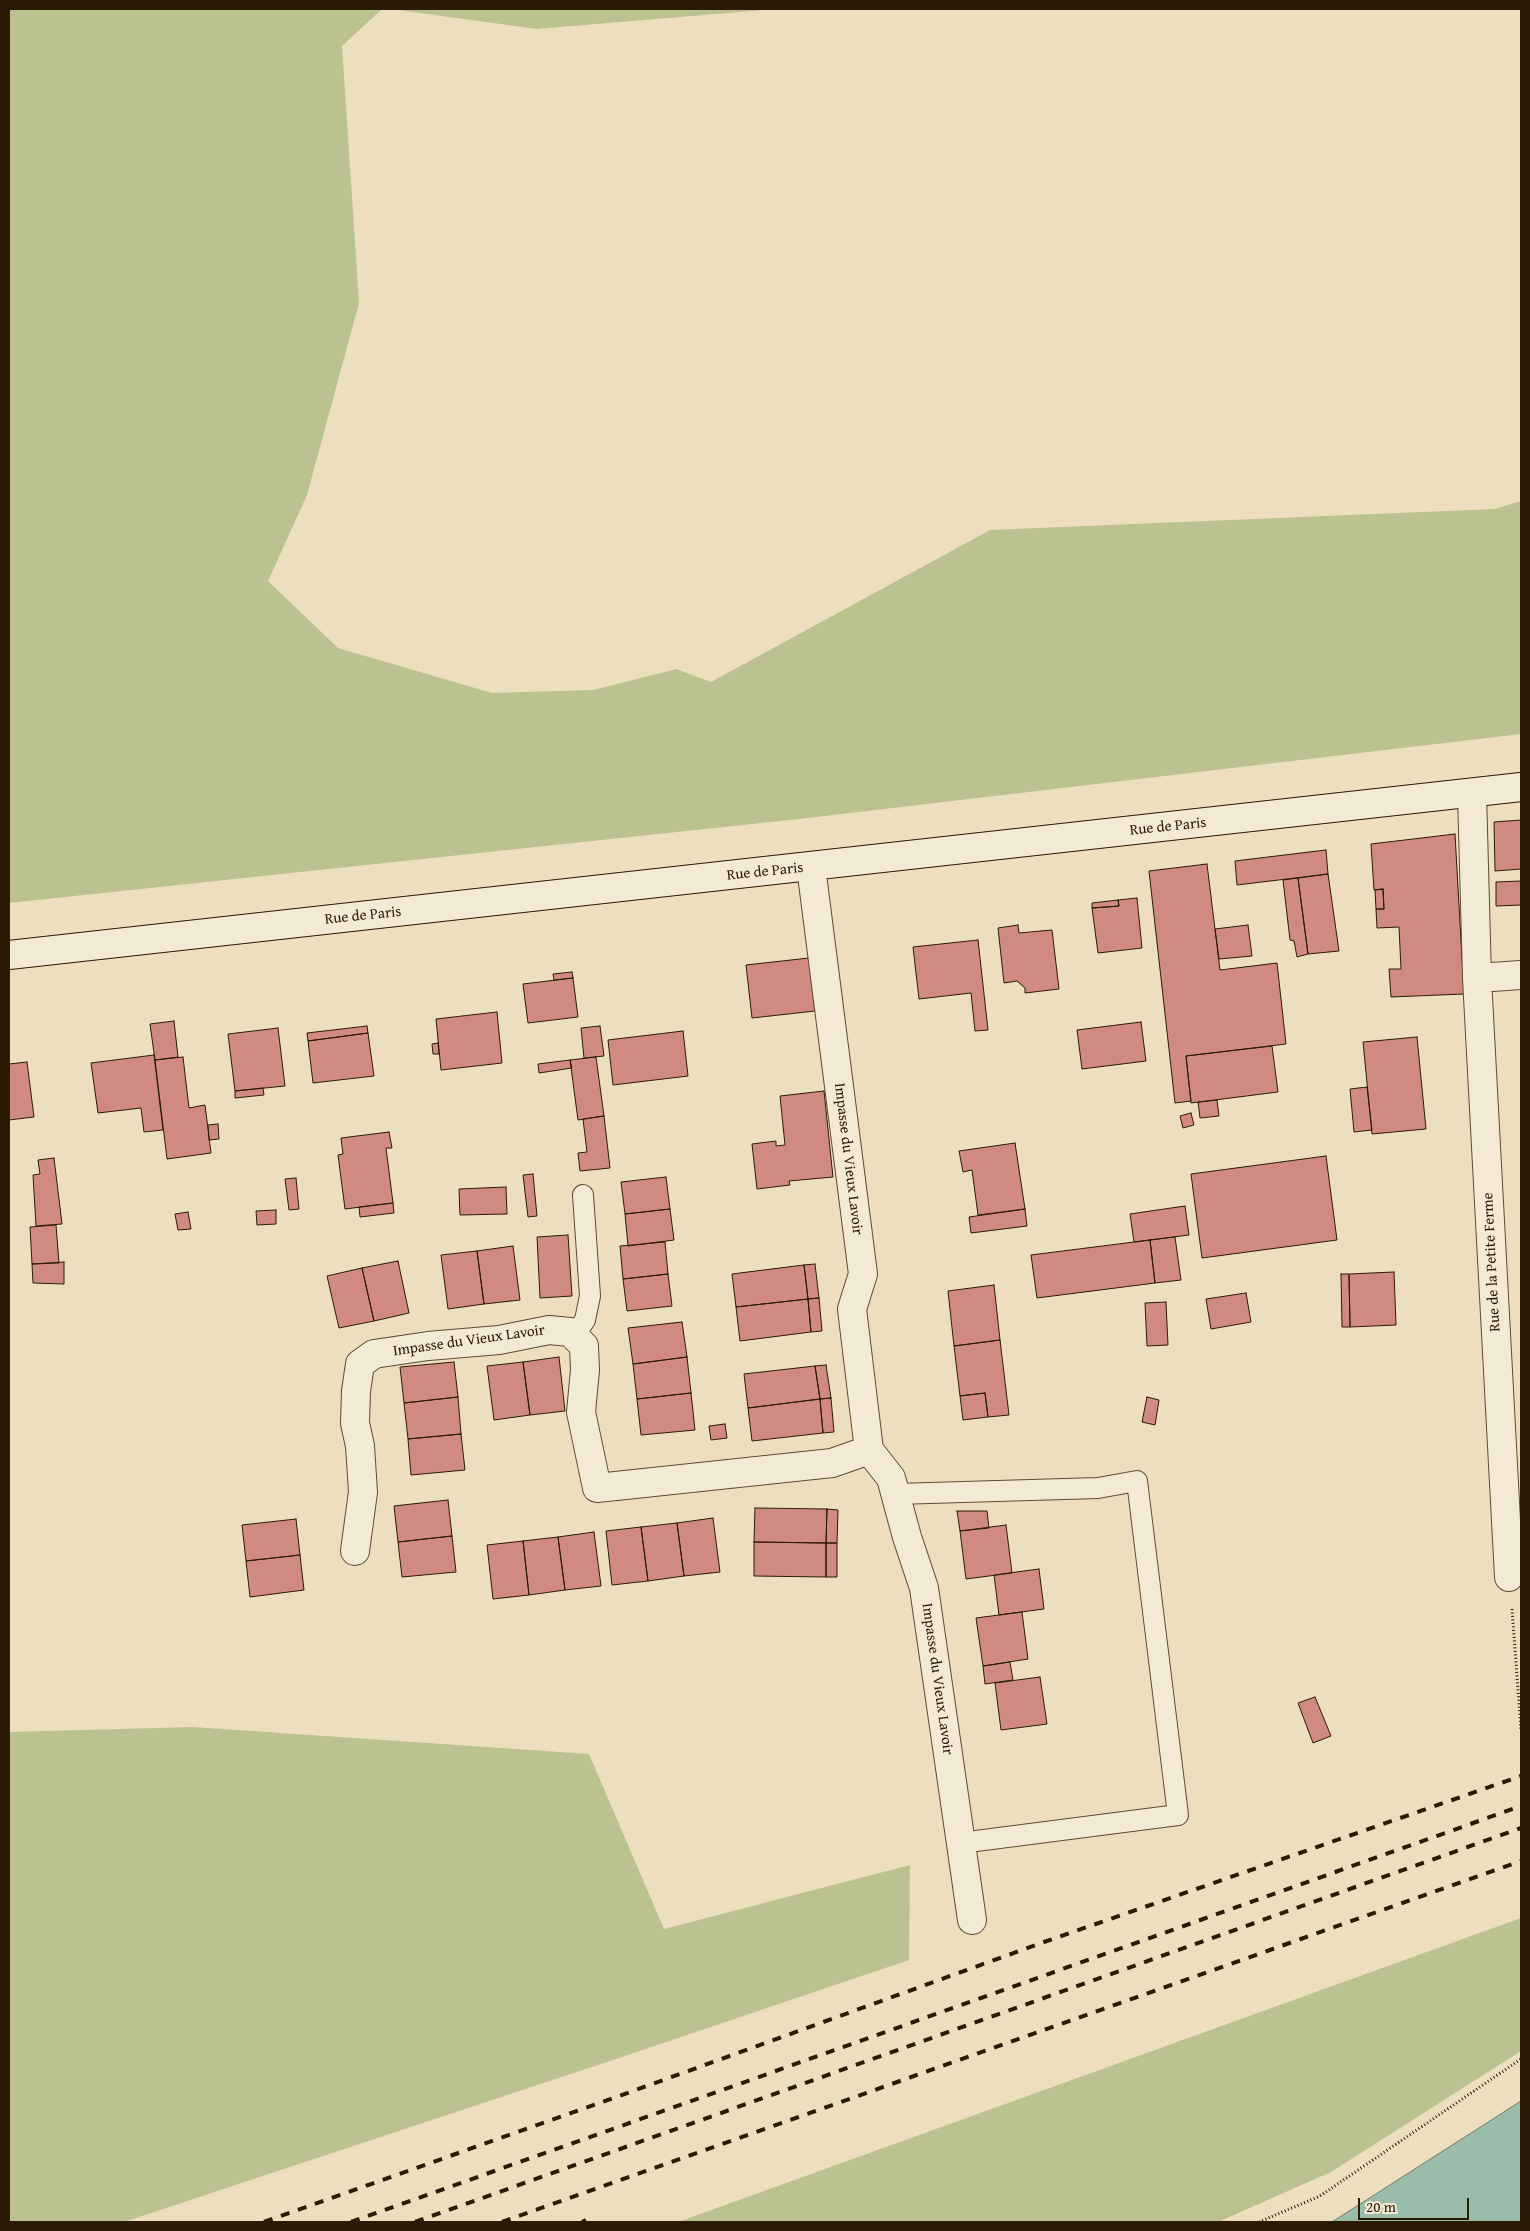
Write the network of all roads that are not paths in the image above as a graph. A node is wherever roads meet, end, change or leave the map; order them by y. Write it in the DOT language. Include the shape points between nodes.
graph roads {
  1 [pos="1521,787"];
  2 [pos="1472,794"];
  3 [pos="811,867"];
  4 [pos="9,955"];
  5 [pos="1521,975"];
  6 [pos="1477,978"];
  7 [pos="583,1195"];
  8 [pos="574,1336"];
  9 [pos="869,1450"];
  10 [pos="1513,1484"];
  11 [pos="896,1494"];
  12 [pos="354,1551"];
  13 [pos="1509,1577"];
  14 [pos="976,1841"];
  15 [pos="972,1920"];
  1 -- 2 [label="street, Rue de Paris"];
  2 -- 3 [label="street, Rue de Paris"];
  2 -- 6 [label="street, Rue de la Petite Ferme"];
  3 -- 4 [label="street, Rue de Paris"];
  3 -- 9 [label="street, Impasse du Vieux Lavoir" via="863,1274 852,1309"];
  5 -- 6 [label="street"];
  6 -- 10 [label="street, Rue de la Petite Ferme"];
  7 -- 8 [label="lane" via="590,1296 585,1320"];
  8 -- 9 [label="street" via="584,1346 581,1412 597,1488 832,1463"];
  8 -- 12 [label="street, Impasse du Vieux Lavoir" via="570,1332 549,1330 499,1340 374,1354 360,1364 354,1423 360,1446 363,1492"];
  9 -- 11 [label="street, Impasse du Vieux Lavoir" via="892,1478"];
  10 -- 13 [label="street, Rue de la Petite Ferme"];
  11 -- 14 [label="lane" via="1098,1488 1137,1481 1178,1815"];
  11 -- 15 [label="street, Impasse du Vieux Lavoir" via="924,1588"];
}
